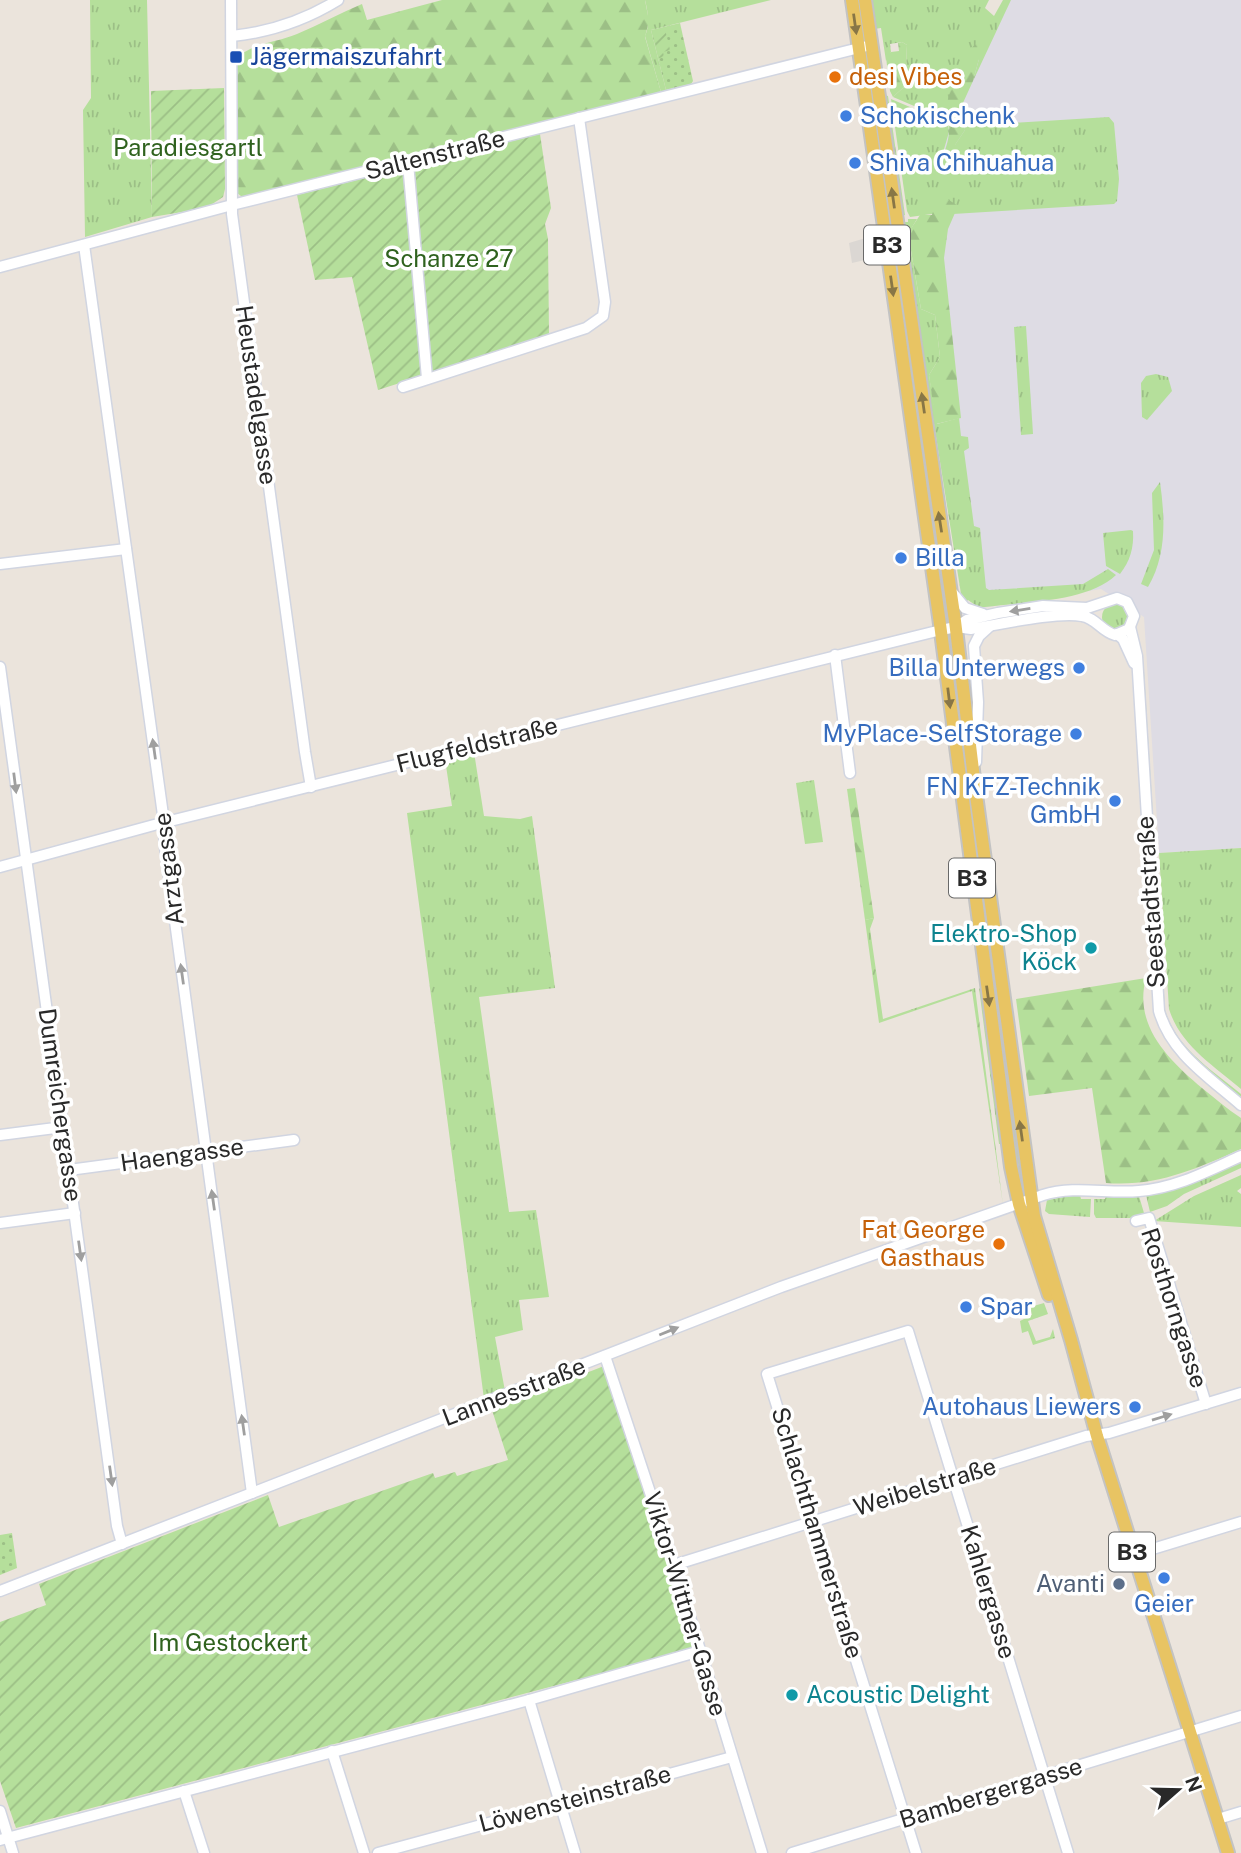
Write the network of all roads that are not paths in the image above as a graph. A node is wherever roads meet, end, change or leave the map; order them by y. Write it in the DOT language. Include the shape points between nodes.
graph roads {
  1 [pos="231,0"];
  2 [pos="338,0"];
  3 [pos="852,0"];
  4 [pos="865,0"];
  5 [pos="232,36"];
  6 [pos="865,47"];
  7 [pos="579,118"];
  8 [pos="408,163"];
  9 [pos="232,205"];
  10 [pos="84,245"];
  11 [pos="0,267"];
  12 [pos="427,379"];
  13 [pos="403,387"];
  14 [pos="126,549"];
  15 [pos="0,564"];
  16 [pos="950,590"];
  17 [pos="1103,603"];
  18 [pos="998,613"];
  19 [pos="990,626"];
  20 [pos="956,627"];
  21 [pos="1101,627"];
  22 [pos="1130,627"];
  23 [pos="941,630"];
  24 [pos="1118,634"];
  25 [pos="835,655"];
  26 [pos="0,667"];
  27 [pos="1136,667"];
  28 [pos="850,773"];
  29 [pos="312,787"];
  30 [pos="976,794"];
  31 [pos="163,824"];
  32 [pos="27,860"];
  33 [pos="0,866"];
  34 [pos="1241,1105"];
  35 [pos="63,1127"];
  36 [pos="0,1135"];
  37 [pos="294,1140"];
  38 [pos="206,1152"];
  39 [pos="1241,1157"];
  40 [pos="69,1170"];
  41 [pos="1025,1201"];
  42 [pos="75,1213"];
  43 [pos="1136,1221"];
  44 [pos="0,1223"];
  45 [pos="606,1356"];
  46 [pos="767,1374"];
  47 [pos="1241,1393"];
  48 [pos="1206,1404"];
  49 [pos="1097,1436"];
  50 [pos="953,1478"];
  51 [pos="252,1493"];
  52 [pos="812,1522"];
  53 [pos="1241,1522"];
  54 [pos="122,1544"];
  55 [pos="1133,1555"];
  56 [pos="674,1565"];
  57 [pos="0,1591"];
  58 [pos="700,1651"];
  59 [pos="529,1700"];
  60 [pos="1241,1716"];
  61 [pos="1190,1732"];
  62 [pos="332,1751"];
  63 [pos="732,1756"];
  64 [pos="1045,1777"];
  65 [pos="184,1791"];
  66 [pos="561,1804"];
  67 [pos="0,1811"];
  68 [pos="1241,1812"];
  69 [pos="905,1819"];
  70 [pos="1218,1819"];
  71 [pos="4,1839"];
  72 [pos="13,1853"];
  73 [pos="204,1853"];
  74 [pos="364,1853"];
  75 [pos="378,1853"];
  76 [pos="575,1853"];
  77 [pos="762,1853"];
  78 [pos="792,1853"];
  79 [pos="916,1853"];
  80 [pos="1068,1853"];
  81 [pos="1228,1853"];
  1 -- 5 [label="street, Heustadelgasse"];
  2 -- 5 [label="street" via="282,27"];
  3 -- 6 [label="main road, B3, one-way"];
  4 -- 6 [label="main road, B3"];
  5 -- 9 [label="street, Heustadelgasse"];
  6 -- 7 [label="street, Saltenstraße"];
  16 -- 6 [label="main road, B3, one-way"];
  6 -- 23 [label="main road, B3, one-way"];
  7 -- 8 [label="street, Saltenstraße"];
  7 -- 12 [label="street" via="605,302 603,316 586,328"];
  8 -- 9 [label="street, Saltenstraße"];
  8 -- 12 [label="street"];
  9 -- 10 [label="street, Saltenstraße"];
  9 -- 29 [label="street, Heustadelgasse"];
  10 -- 11 [label="street, Saltenstraße"];
  10 -- 14 [label="street, Arztgasse"];
  12 -- 13 [label="street"];
  14 -- 15 [label="street"];
  31 -- 14 [label="street, Arztgasse, one-way"];
  16 -- 18 [label="street" via="970,611"];
  16 -- 20 [label="main road, B3"];
  17 -- 18 [label="street, Seestadtstraße, one-way"];
  17 -- 21 [label="street" via="1098,612"];
  17 -- 22 [label="street, Seestadtstraße" via="1117,598 1127,602 1134,616"];
  18 -- 20 [label="street, Seestadtstraße"];
  19 -- 20 [label="street"];
  19 -- 21 [label="street" via="1080,615"];
  19 -- 30 [label="street" via="974,646"];
  20 -- 23 [label="street, Flugfeldstraße"];
  20 -- 30 [label="main road, B3"];
  21 -- 24 [label="street"];
  22 -- 24 [label="street"];
  22 -- 27 [label="street, Seestadtstraße"];
  23 -- 25 [label="street, Flugfeldstraße"];
  23 -- 41 [label="main road, B3, one-way" via="1009,1153"];
  24 -- 27 [label="street, Seestadtstraße"];
  25 -- 28 [label="street"];
  25 -- 29 [label="street, Flugfeldstraße"];
  26 -- 32 [label="street, Dumreichergasse, one-way"];
  27 -- 34 [label="street, Seestadtstraße" via="1159,1011 1174,1044"];
  29 -- 31 [label="street, Flugfeldstraße"];
  41 -- 30 [label="main road, B3, one-way"];
  31 -- 32 [label="street, Flugfeldstraße"];
  38 -- 31 [label="street, Arztgasse, one-way"];
  32 -- 33 [label="street, Flugfeldstraße"];
  32 -- 35 [label="street, Dumreichergasse"];
  35 -- 36 [label="street"];
  35 -- 40 [label="street, Dumreichergasse"];
  37 -- 38 [label="street, Haengasse"];
  38 -- 40 [label="street, Haengasse"];
  51 -- 38 [label="street, Arztgasse, one-way"];
  39 -- 41 [label="street, Lannesstraße" via="1156,1189 1071,1190"];
  40 -- 42 [label="street, Dumreichergasse"];
  45 -- 41 [label="street, Lannesstraße, one-way" via="781,1287"];
  41 -- 49 [label="main road, B3"];
  42 -- 44 [label="street"];
  42 -- 54 [label="street, Dumreichergasse, one-way"];
  43 -- 48 [label="street, Rosthorngasse" via="1149,1218"];
  45 -- 51 [label="street, Lannesstraße"];
  45 -- 56 [label="street, Viktor-Wittner-Gasse"];
  46 -- 50 [label="street, Kahlergasse" via="908,1331"];
  46 -- 52 [label="street, Schlachthammerstraße"];
  47 -- 48 [label="street, Weibelstraße"];
  49 -- 48 [label="street, Weibelstraße, one-way"];
  49 -- 50 [label="street, Weibelstraße"];
  49 -- 55 [label="main road, B3"];
  50 -- 52 [label="street, Weibelstraße"];
  50 -- 64 [label="street, Kahlergasse"];
  51 -- 54 [label="street, Lannesstraße"];
  52 -- 56 [label="street, Weibelstraße"];
  52 -- 69 [label="street, Schlachthammerstraße"];
  53 -- 55 [label="street"];
  54 -- 57 [label="street, Lannesstraße"];
  55 -- 61 [label="main road, B3"];
  56 -- 58 [label="street, Viktor-Wittner-Gasse"];
  58 -- 59 [label="street"];
  58 -- 63 [label="street, Viktor-Wittner-Gasse"];
  59 -- 62 [label="street"];
  59 -- 66 [label="street"];
  60 -- 61 [label="street, Bambergergasse"];
  61 -- 64 [label="street, Bambergergasse"];
  61 -- 70 [label="main road, B3"];
  62 -- 65 [label="street"];
  62 -- 74 [label="street"];
  63 -- 66 [label="street, Löwensteinstraße"];
  63 -- 77 [label="street, Viktor-Wittner-Gasse"];
  64 -- 69 [label="street, Bambergergasse"];
  64 -- 80 [label="street, Kahlergasse"];
  65 -- 71 [label="street"];
  65 -- 73 [label="street"];
  66 -- 75 [label="street, Löwensteinstraße"];
  66 -- 76 [label="street"];
  67 -- 71 [label="street"];
  68 -- 70 [label="street"];
  69 -- 78 [label="street, Bambergergasse"];
  69 -- 79 [label="street, Schlachthammerstraße"];
  70 -- 81 [label="main road, B3"];
  71 -- 72 [label="street"];
}
